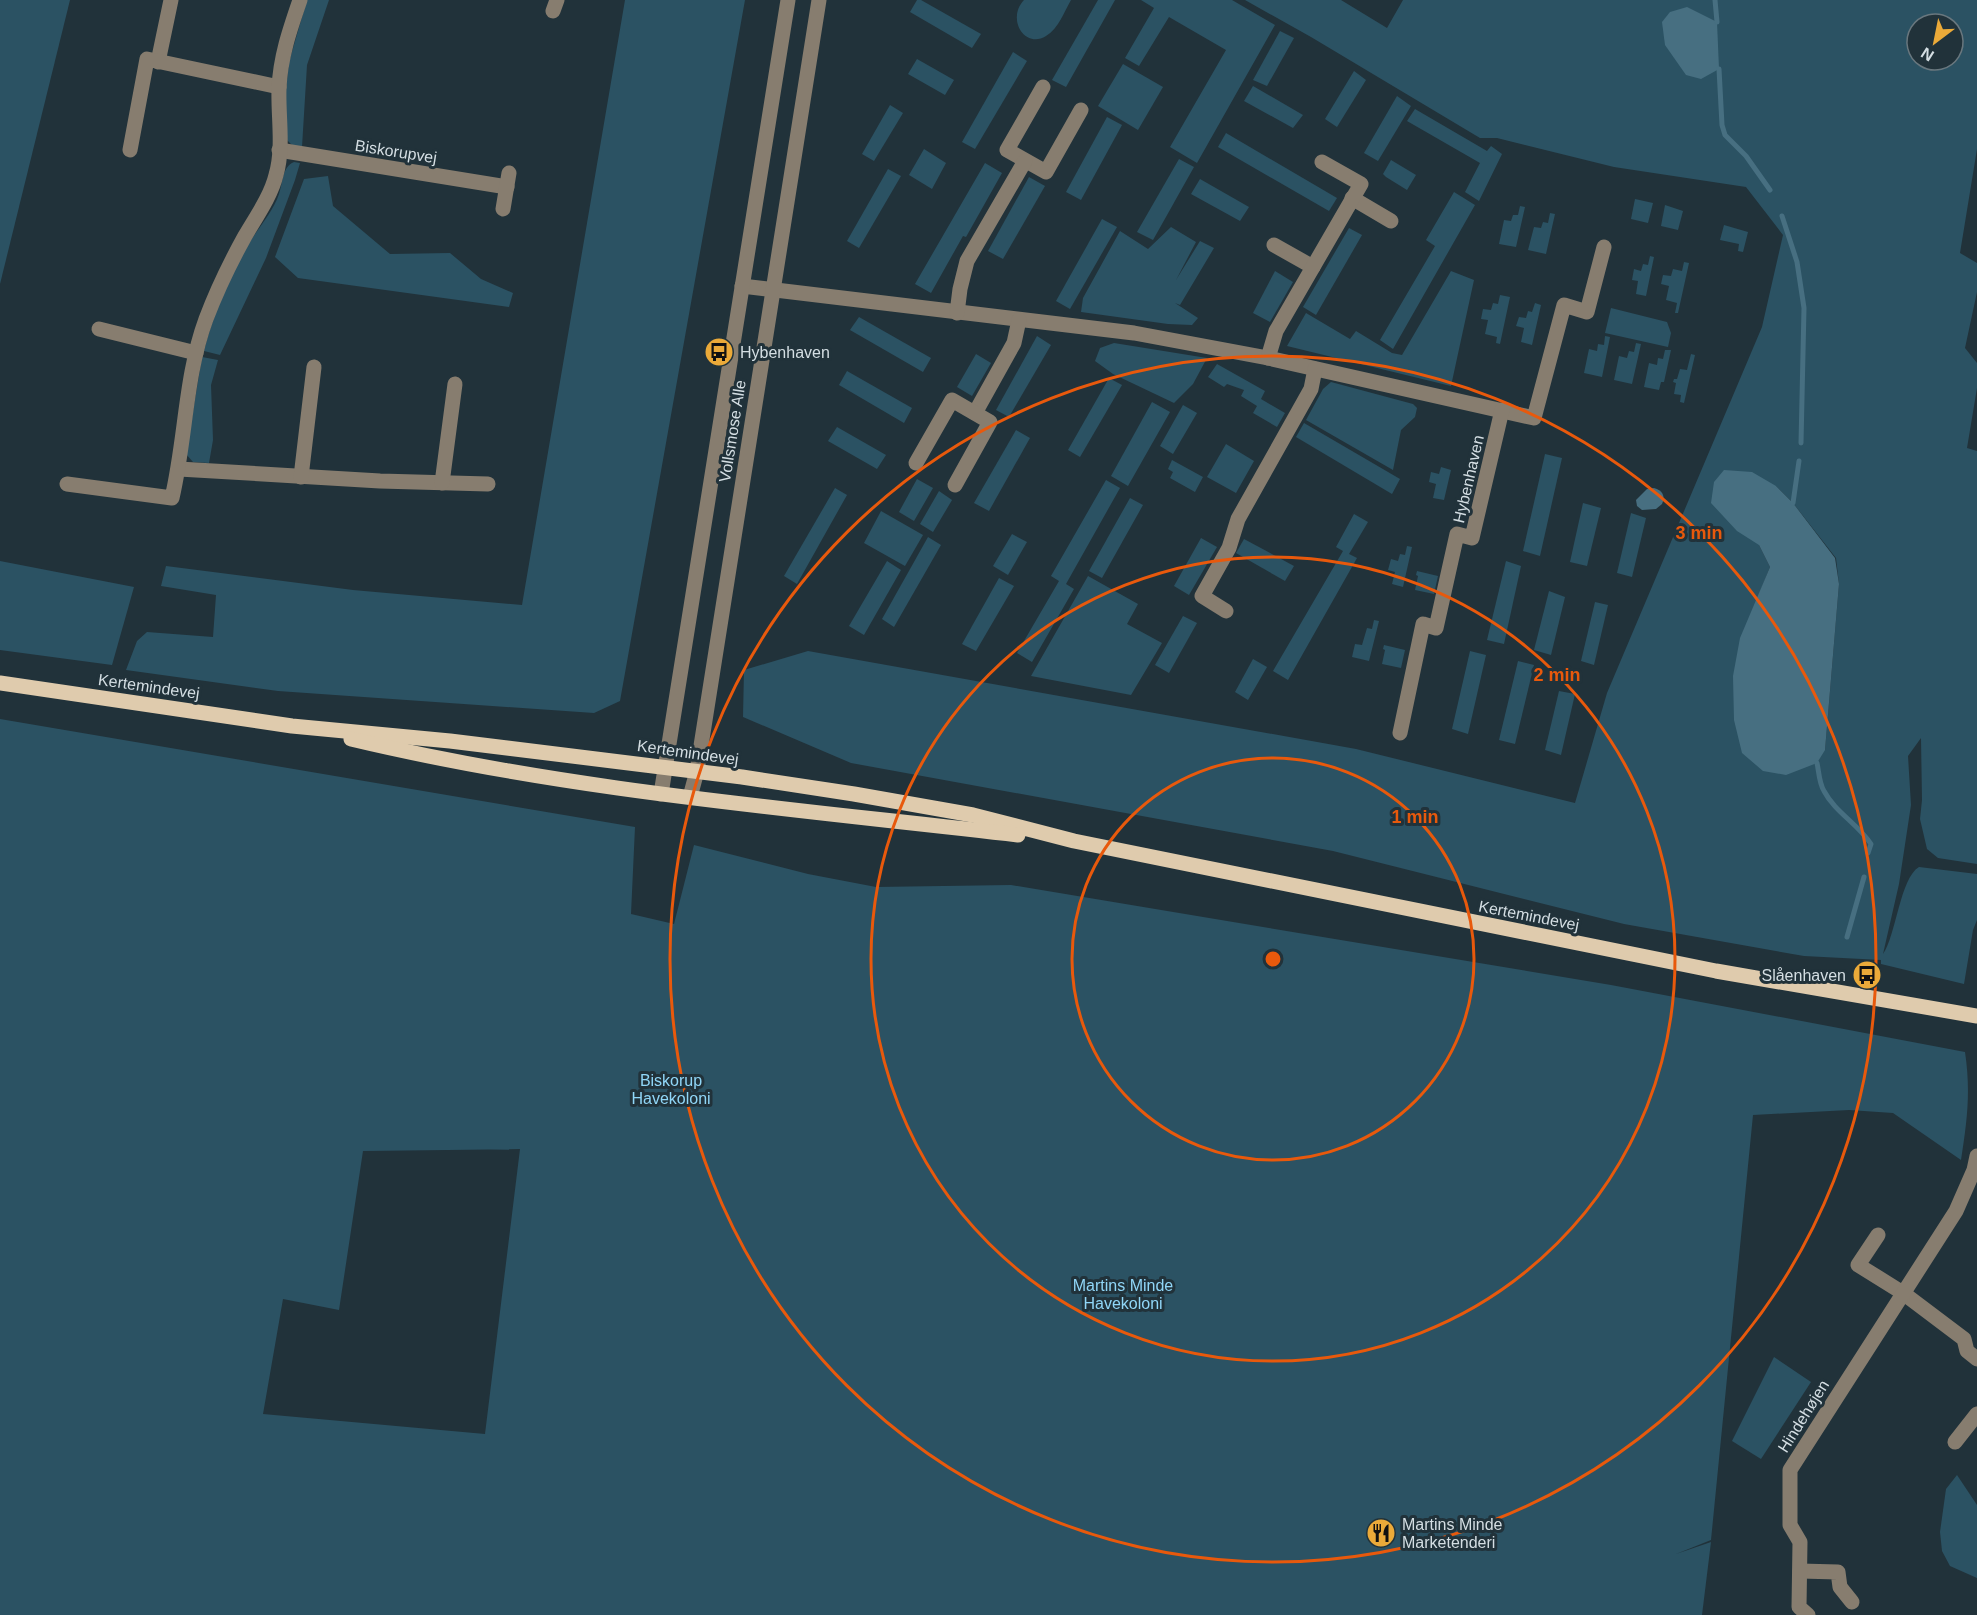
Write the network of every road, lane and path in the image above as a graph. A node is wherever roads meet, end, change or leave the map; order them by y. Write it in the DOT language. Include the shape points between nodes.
graph roads {
  1 [pos="171,0"];
  2 [pos="300,0"];
  3 [pos="788,0"];
  4 [pos="819,0"];
  5 [pos="158,62"];
  6 [pos="279,87"];
  7 [pos="1043,87"];
  8 [pos="1082,110"];
  9 [pos="130,150"];
  10 [pos="279,150"];
  11 [pos="1025,161"];
  12 [pos="1322,162"];
  13 [pos="1352,198"];
  14 [pos="503,209"];
  15 [pos="1391,221"];
  16 [pos="1274,244"];
  17 [pos="1604,247"];
  18 [pos="1313,267"];
  19 [pos="742,286"];
  20 [pos="773,291"];
  21 [pos="957,313"];
  22 [pos="1019,320"];
  23 [pos="99,329"];
  24 [pos="196,353"];
  25 [pos="1268,358"];
  26 [pos="314,367"];
  27 [pos="1315,369"];
  28 [pos="455,384"];
  29 [pos="1503,410"];
  30 [pos="975,413"];
  31 [pos="916,463"];
  32 [pos="178,469"];
  33 [pos="301,477"];
  34 [pos="442,483"];
  35 [pos="67,484"];
  36 [pos="488,484"];
  37 [pos="955,485"];
  38 [pos="1226,611"];
  39 [pos="0,683"];
  40 [pos="292,726"];
  41 [pos="1400,733"];
  42 [pos="665,766"];
  43 [pos="697,771"];
  44 [pos="662,794"];
  45 [pos="690,797"];
  46 [pos="1074,841"];
  47 [pos="1977,1016"];
  48 [pos="1977,1156"];
  49 [pos="1878,1235"];
  50 [pos="1903,1293"];
  51 [pos="1977,1359"];
  52 [pos="1977,1414"];
  53 [pos="1955,1442"];
  54 [pos="1800,1571"];
  55 [pos="1852,1602"];
  56 [pos="1808,1615"];
  1 -- 5 [label="street"];
  2 -- 6 [label="street" via="288,35"];
  3 -- 19 [label="street, Vollsmose Alle"];
  4 -- 20 [label="street, Vollsmose Alle"];
  5 -- 6 [label="street"];
  5 -- 9 [label="street" via="147,59"];
  6 -- 10 [label="street"];
  7 -- 11 [label="street" via="1007,150"];
  8 -- 11 [label="street" via="1046,172"];
  10 -- 14 [label="street, Biskorupvej" via="508,180"];
  10 -- 24 [label="street" via="276,176 219,286"];
  11 -- 21 [label="street" via="968,261"];
  12 -- 13 [label="street" via="1360,184"];
  13 -- 15 [label="street"];
  13 -- 18 [label="street"];
  16 -- 18 [label="street"];
  17 -- 29 [label="street" via="1587,312 1563,305 1534,418"];
  18 -- 25 [label="street" via="1276,331"];
  19 -- 20 [label="street"];
  19 -- 42 [label="street, Vollsmose Alle"];
  20 -- 21 [label="street"];
  20 -- 43 [label="street, Vollsmose Alle"];
  21 -- 22 [label="street"];
  22 -- 25 [label="street" via="1126,332"];
  22 -- 30 [label="street" via="1014,343"];
  23 -- 24 [label="street"];
  24 -- 32 [label="street"];
  25 -- 27 [label="street"];
  26 -- 33 [label="street"];
  27 -- 29 [label="street"];
  27 -- 38 [label="street" via="1311,389 1238,519 1229,548 1202,596"];
  28 -- 34 [label="street"];
  29 -- 41 [label="street, Hybenhaven" via="1472,538 1457,534 1436,628 1423,624"];
  30 -- 31 [label="street" via="952,400"];
  30 -- 37 [label="street" via="990,422"];
  32 -- 33 [label="street"];
  32 -- 35 [label="street" via="172,498"];
  33 -- 34 [label="street"];
  34 -- 36 [label="street"];
  39 -- 40 [label="main road, Kertemindevej"];
  40 -- 42 [label="main road, Kertemindevej"];
  40 -- 44 [label="main road, Kertemindevej" via="479,765"];
  42 -- 43 [label="main road, Kertemindevej"];
  42 -- 44 [label="street, Vollsmose Alle"];
  43 -- 45 [label="street, Vollsmose Alle"];
  43 -- 46 [label="main road, Kertemindevej" via="973,815"];
  44 -- 45 [label="main road, Kertemindevej"];
  45 -- 46 [label="main road, Kertemindevej"];
  46 -- 47 [label="main road, Kertemindevej" via="1716,971"];
  48 -- 50 [label="street, Hindehøjen" via="1956,1211"];
  49 -- 50 [label="street" via="1858,1264"];
  50 -- 51 [label="street" via="1964,1339 1967,1351"];
  50 -- 54 [label="street, Hindehøjen" via="1790,1470 1790,1525 1800,1542"];
  52 -- 53 [label="street"];
  54 -- 55 [label="street" via="1839,1572 1840,1587"];
  54 -- 56 [label="street, Hindehøjen" via="1799,1607"];
}
